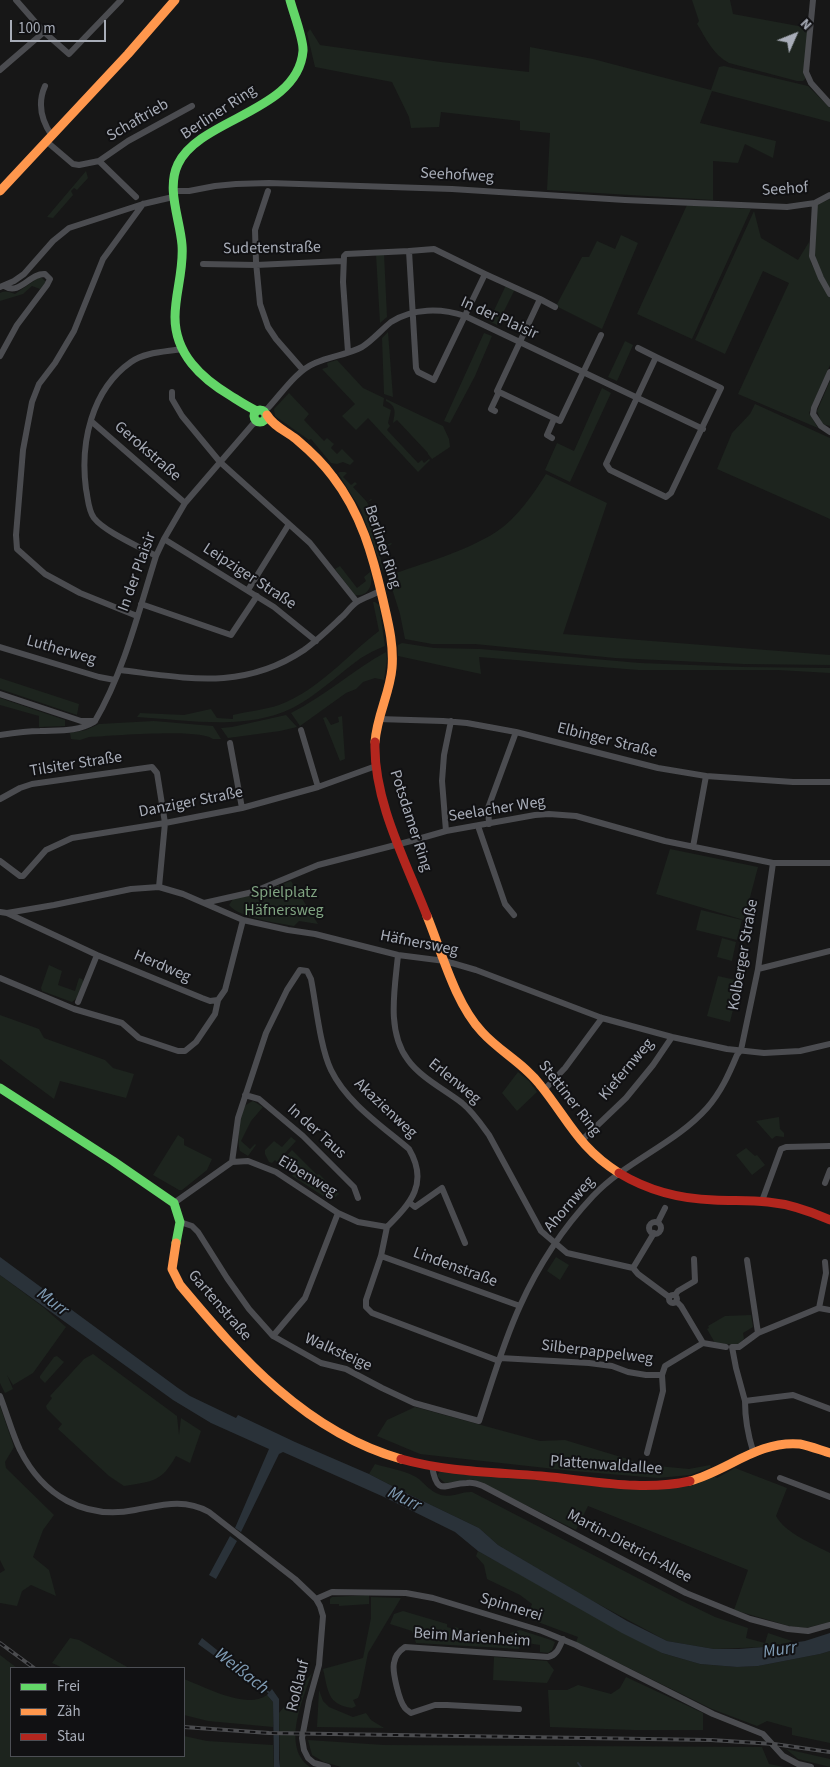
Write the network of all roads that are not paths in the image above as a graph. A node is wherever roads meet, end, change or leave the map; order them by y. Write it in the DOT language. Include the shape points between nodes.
graph roads {
  1 [pos="121,0"];
  2 [pos="175,0"];
  3 [pos="290,0"];
  4 [pos="813,0"];
  5 [pos="20,1"];
  6 [pos="44,32"];
  7 [pos="0,70"];
  8 [pos="45,86"];
  9 [pos="830,104"];
  10 [pos="192,106"];
  11 [pos="49,139"];
  12 [pos="99,161"];
  13 [pos="0,191"];
  14 [pos="268,191"];
  15 [pos="173,194"];
  16 [pos="830,195"];
  17 [pos="136,197"];
  18 [pos="143,204"];
  19 [pos="814,204"];
  20 [pos="740,206"];
  21 [pos="409,251"];
  22 [pos="342,261"];
  23 [pos="203,264"];
  24 [pos="256,265"];
  25 [pos="485,274"];
  26 [pos="2,286"];
  27 [pos="830,294"];
  28 [pos="540,299"];
  29 [pos="555,307"];
  30 [pos="414,313"];
  31 [pos="465,316"];
  32 [pos="601,335"];
  33 [pos="520,342"];
  34 [pos="638,348"];
  35 [pos="182,349"];
  36 [pos="348,352"];
  37 [pos="0,356"];
  38 [pos="656,356"];
  39 [pos="303,370"];
  40 [pos="830,372"];
  41 [pos="583,373"];
  42 [pos="172,392"];
  43 [pos="499,392"];
  44 [pos="636,398"];
  45 [pos="495,411"];
  46 [pos="261,416"];
  47 [pos="554,419"];
  48 [pos="91,421"];
  49 [pos="702,429"];
  50 [pos="830,432"];
  51 [pos="552,438"];
  52 [pos="220,462"];
  53 [pos="185,503"];
  54 [pos="289,524"];
  55 [pos="164,539"];
  56 [pos="156,556"];
  57 [pos="248,590"];
  58 [pos="381,590"];
  59 [pos="257,596"];
  60 [pos="357,602"];
  61 [pos="141,604"];
  62 [pos="137,616"];
  63 [pos="389,627"];
  64 [pos="316,641"];
  65 [pos="0,647"];
  66 [pos="120,670"];
  67 [pos="115,680"];
  68 [pos="0,694"];
  69 [pos="378,719"];
  70 [pos="95,721"];
  71 [pos="451,721"];
  72 [pos="301,730"];
  73 [pos="516,732"];
  74 [pos="0,735"];
  75 [pos="230,743"];
  76 [pos="376,766"];
  77 [pos="706,776"];
  78 [pos="830,782"];
  79 [pos="318,787"];
  80 [pos="0,799"];
  81 [pos="242,808"];
  82 [pos="165,823"];
  83 [pos="489,824"];
  84 [pos="478,826"];
  85 [pos="446,831"];
  86 [pos="399,844"];
  87 [pos="693,847"];
  88 [pos="0,861"];
  89 [pos="773,863"];
  90 [pos="830,863"];
  91 [pos="159,887"];
  92 [pos="202,903"];
  93 [pos="4,912"];
  94 [pos="514,915"];
  95 [pos="243,920"];
  96 [pos="830,951"];
  97 [pos="98,955"];
  98 [pos="398,955"];
  99 [pos="445,960"];
  100 [pos="758,969"];
  101 [pos="0,978"];
  102 [pos="218,1000"];
  103 [pos="78,1002"];
  104 [pos="602,1018"];
  105 [pos="672,1036"];
  106 [pos="830,1044"];
  107 [pos="741,1050"];
  108 [pos="0,1088"];
  109 [pos="544,1090"];
  110 [pos="245,1095"];
  111 [pos="584,1138"];
  112 [pos="830,1146"];
  113 [pos="232,1162"];
  114 [pos="830,1170"];
  115 [pos="620,1174"];
  116 [pos="825,1183"];
  117 [pos="358,1198"];
  118 [pos="762,1201"];
  119 [pos="410,1203"];
  120 [pos="174,1204"];
  121 [pos="665,1208"];
  122 [pos="338,1212"];
  123 [pos="830,1220"];
  124 [pos="180,1222"];
  125 [pos="387,1227"];
  126 [pos="465,1243"];
  127 [pos="554,1243"];
  128 [pos="381,1256"];
  129 [pos="694,1260"];
  130 [pos="747,1260"];
  131 [pos="824,1262"];
  132 [pos="633,1268"];
  133 [pos="673,1298"];
  134 [pos="520,1306"];
  135 [pos="819,1308"];
  136 [pos="830,1310"];
  137 [pos="758,1333"];
  138 [pos="273,1336"];
  139 [pos="703,1343"];
  140 [pos="726,1347"];
  141 [pos="499,1359"];
  142 [pos="662,1374"];
  143 [pos="0,1396"];
  144 [pos="746,1401"];
  145 [pos="830,1409"];
  146 [pos="479,1420"];
  147 [pos="753,1451"];
  148 [pos="830,1452"];
  149 [pos="647,1453"];
  150 [pos="432,1466"];
  151 [pos="780,1478"];
  152 [pos="830,1497"];
  153 [pos="316,1599"];
  154 [pos="830,1626"];
  155 [pos="563,1639"];
  156 [pos="519,1709"];
  157 [pos="328,1767"];
  158 [pos="812,1767"];
  1 -- 6 [label="street" via="69,54"];
  2 -- 11 [label="street"];
  3 -- 15 [label="street, Berliner Ring" via="304,56 299,70 287,86 186,151 177,165"];
  4 -- 9 [label="street" via="806,72 811,84"];
  5 -- 6 [label="street"];
  6 -- 7 [label="street"];
  8 -- 11 [label="street" via="41,95 41,111"];
  10 -- 12 [label="street, Schaftrieb"];
  11 -- 12 [label="street, Schaftrieb" via="73,164"];
  11 -- 13 [label="street"];
  12 -- 17 [label="street, Schaftrieb"];
  14 -- 24 [label="street" via="255,230"];
  15 -- 18 [label="street, Seehofweg"];
  15 -- 20 [label="street, Seehofweg" via="215,186 269,183 452,189"];
  15 -- 35 [label="street, Berliner Ring" via="182,246 175,318"];
  16 -- 19 [label="street, Seehof"];
  18 -- 26 [label="street, Seehofweg" via="69,228 24,274"];
  18 -- 62 [label="street" via="103,259 74,331 39,384 32,402 23,450 16,535 17,549 45,574 80,593"];
  19 -- 20 [label="street, Seehof"];
  19 -- 27 [label="street" via="812,256"];
  21 -- 22 [label="street, Sudetenstraße" via="346,254"];
  21 -- 25 [label="street" via="434,249"];
  21 -- 30 [label="street"];
  22 -- 24 [label="street, Sudetenstraße"];
  22 -- 36 [label="street"];
  23 -- 24 [label="street, Sudetenstraße"];
  24 -- 39 [label="street" via="260,304 268,326"];
  25 -- 28 [label="street"];
  25 -- 31 [label="street"];
  26 -- 37 [label="street" via="20,287 41,274 50,280 17,325"];
  28 -- 29 [label="street"];
  28 -- 33 [label="street"];
  30 -- 31 [label="street, In der Plaisir" via="440,310"];
  30 -- 31 [label="street" via="416,368 434,380"];
  30 -- 36 [label="street, In der Plaisir" via="396,320 362,346"];
  31 -- 33 [label="street, In der Plaisir"];
  32 -- 41 [label="street"];
  33 -- 41 [label="street, In der Plaisir"];
  33 -- 43 [label="street"];
  34 -- 38 [label="street"];
  35 -- 46 [label="street, Berliner Ring" via="197,372 209,383"];
  35 -- 48 [label="street" via="140,357 126,366 106,387"];
  36 -- 39 [label="street, In der Plaisir"];
  38 -- 44 [label="street"];
  38 -- 49 [label="street" via="721,388"];
  39 -- 46 [label="street, In der Plaisir"];
  40 -- 50 [label="street" via="813,414"];
  41 -- 44 [label="street, In der Plaisir"];
  41 -- 47 [label="street" via="560,421"];
  42 -- 52 [label="street" via="172,399 182,416"];
  43 -- 45 [label="street" via="491,409"];
  43 -- 47 [label="street"];
  44 -- 49 [label="street, In der Plaisir"];
  44 -- 49 [label="street" via="606,466 663,496 668,497 671,493"];
  46 -- 52 [label="street, In der Plaisir"];
  46 -- 58 [label="street, Berliner Ring" via="310,450 347,495 364,533"];
  47 -- 51 [label="street" via="547,435"];
  48 -- 53 [label="street, Gerokstraße"];
  48 -- 56 [label="street" via="84,462 92,516"];
  52 -- 53 [label="street, In der Plaisir"];
  52 -- 54 [label="street"];
  53 -- 55 [label="street, In der Plaisir"];
  54 -- 57 [label="street"];
  54 -- 60 [label="street" via="310,544"];
  55 -- 56 [label="street, In der Plaisir"];
  55 -- 57 [label="street, Leipziger Straße"];
  56 -- 61 [label="street, In der Plaisir"];
  57 -- 59 [label="street, Leipziger Straße"];
  58 -- 60 [label="street"];
  58 -- 63 [label="street, Berliner Ring"];
  59 -- 61 [label="street" via="231,635"];
  59 -- 64 [label="street, Leipziger Straße"];
  60 -- 64 [label="street"];
  61 -- 62 [label="street, In der Plaisir"];
  62 -- 66 [label="street, In der Plaisir"];
  63 -- 69 [label="street, Potsdamer Ring" via="391,676"];
  64 -- 66 [label="street" via="289,659 240,677 209,680"];
  65 -- 67 [label="street, Lutherweg"];
  66 -- 67 [label="street, In der Plaisir"];
  67 -- 70 [label="street, In der Plaisir"];
  68 -- 70 [label="street" via="81,722"];
  69 -- 71 [label="street, Elbinger Straße"];
  69 -- 76 [label="street, Potsdamer Ring"];
  70 -- 74 [label="street" via="66,731 39,730"];
  71 -- 73 [label="street, Elbinger Straße"];
  71 -- 85 [label="street" via="442,781"];
  72 -- 79 [label="street"];
  73 -- 77 [label="street, Elbinger Straße" via="658,768"];
  73 -- 83 [label="street" via="488,808"];
  75 -- 81 [label="street"];
  76 -- 79 [label="street, Danziger Straße"];
  76 -- 86 [label="street, Potsdamer Ring"];
  77 -- 78 [label="street, Elbinger Straße"];
  77 -- 87 [label="street"];
  79 -- 81 [label="street, Danziger Straße"];
  80 -- 82 [label="street, Tilsiter Straße" via="32,784 152,767 157,774"];
  81 -- 82 [label="street, Danziger Straße"];
  82 -- 88 [label="street, Danziger Straße" via="62,841 46,850 26,874 20,876"];
  82 -- 91 [label="street"];
  83 -- 84 [label="street, Seelacher Weg"];
  83 -- 87 [label="street, Seelacher Weg" via="535,815 576,816"];
  84 -- 85 [label="street, Seelacher Weg"];
  84 -- 94 [label="street" via="505,904"];
  85 -- 86 [label="street, Seelacher Weg"];
  86 -- 92 [label="street, Seelacher Weg" via="318,865 253,892"];
  86 -- 99 [label="street, Potsdamer Ring"];
  87 -- 89 [label="street, Seelacher Weg"];
  89 -- 90 [label="street, Seelacher Weg"];
  89 -- 100 [label="street, Kolberger Straße"];
  91 -- 92 [label="street, Häfnersweg"];
  91 -- 93 [label="street, Häfnersweg"];
  92 -- 95 [label="street, Häfnersweg"];
  93 -- 97 [label="street, Herdweg"];
  95 -- 98 [label="street, Häfnersweg"];
  95 -- 102 [label="street" via="225,990"];
  96 -- 100 [label="street"];
  97 -- 102 [label="street, Herdweg" via="210,1001"];
  97 -- 103 [label="street"];
  98 -- 99 [label="street, Häfnersweg"];
  98 -- 127 [label="street, Erlenweg" via="394,1010 402,1050 415,1068 463,1104 480,1122 531,1215"];
  99 -- 104 [label="street, Häfnersweg"];
  99 -- 109 [label="street, Stettiner Ring" via="470,1020 528,1070"];
  100 -- 107 [label="street, Kolberger Straße"];
  101 -- 102 [label="street" via="74,1010 122,1023 139,1038 185,1052 215,1014"];
  104 -- 105 [label="street, Häfnersweg"];
  104 -- 109 [label="street" via="565,1068"];
  105 -- 107 [label="street, Häfnersweg"];
  105 -- 111 [label="street, Kiefernweg" via="626,1098"];
  106 -- 107 [label="street, Häfnersweg" via="783,1053"];
  107 -- 115 [label="street, Ahornweg" via="708,1107 694,1121"];
  108 -- 120 [label="street"];
  109 -- 111 [label="street, Stettiner Ring"];
  110 -- 113 [label="street" via="235,1128"];
  110 -- 117 [label="street, In der Taus" via="258,1099 303,1136 354,1186"];
  110 -- 119 [label="street, Akazienweg" via="266,1033 287,990 300,970 305,969 310,975 330,1069 359,1106 409,1149 414,1158 418,1169"];
  111 -- 115 [label="street, Stettiner Ring" via="588,1149"];
  112 -- 118 [label="street" via="781,1149"];
  113 -- 120 [label="street"];
  113 -- 122 [label="street, Eibenweg" via="248,1161 276,1172"];
  114 -- 116 [label="street"];
  115 -- 118 [label="street, Stettiner Ring" via="658,1191 689,1198"];
  115 -- 127 [label="street, Ahornweg" via="594,1194"];
  118 -- 123 [label="street, Stettiner Ring" via="799,1208"];
  119 -- 125 [label="street, Akazienweg"];
  119 -- 126 [label="street" via="415,1207 442,1188"];
  120 -- 124 [label="street, Gartenstraße"];
  121 -- 132 [label="street" via="658,1222 650,1225 654,1233"];
  122 -- 125 [label="street" via="358,1222"];
  122 -- 138 [label="street" via="305,1298"];
  124 -- 138 [label="street, Walksteige" via="198,1232 248,1309"];
  124 -- 150 [label="street, Gartenstraße" via="172,1273 257,1371 298,1409 324,1426 396,1458"];
  125 -- 128 [label="street"];
  127 -- 132 [label="street, Erlenweg" via="566,1253"];
  127 -- 134 [label="street, Ahornweg"];
  128 -- 134 [label="street, Lindenstraße"];
  128 -- 141 [label="street, Silberpappelweg" via="366,1300 368,1310"];
  129 -- 133 [label="street" via="695,1281"];
  130 -- 137 [label="street"];
  131 -- 135 [label="street" via="826,1272"];
  132 -- 133 [label="street"];
  133 -- 139 [label="street" via="682,1306"];
  134 -- 141 [label="street, Ahornweg"];
  135 -- 136 [label="street"];
  135 -- 137 [label="street"];
  137 -- 144 [label="street" via="739,1347 732,1348"];
  138 -- 146 [label="street, Walksteige" via="321,1363 346,1369 414,1403"];
  139 -- 140 [label="street"];
  139 -- 142 [label="street" via="665,1366"];
  141 -- 142 [label="street, Silberpappelweg" via="589,1363 646,1375"];
  141 -- 146 [label="street, Ahornweg"];
  142 -- 149 [label="street" via="663,1391"];
  143 -- 153 [label="street" via="27,1461 63,1498 84,1509 108,1513 191,1504 209,1512"];
  144 -- 145 [label="street" via="793,1395"];
  144 -- 147 [label="street" via="745,1413"];
  147 -- 148 [label="street, Plattenwaldallee" via="793,1444"];
  147 -- 150 [label="street, Plattenwaldallee" via="692,1481 652,1486"];
  150 -- 154 [label="street, Martin-Dietrich-Allee" via="434,1479 441,1486 466,1482 483,1486 686,1593 729,1611 768,1625 798,1631"];
  151 -- 152 [label="street"];
  153 -- 155 [label="street, Spinnerei" via="332,1592 406,1593 433,1598"];
  153 -- 157 [label="street, Roßlauf" via="323,1616 319,1665 302,1738 308,1758"];
  155 -- 156 [label="street, Beim Marienheim" via="553,1656 548,1657 405,1647 398,1651 393,1664 395,1679 405,1709 411,1713 435,1705"];
  155 -- 158 [label="street, Spinnerei" via="705,1711 763,1734 783,1756"];
}
